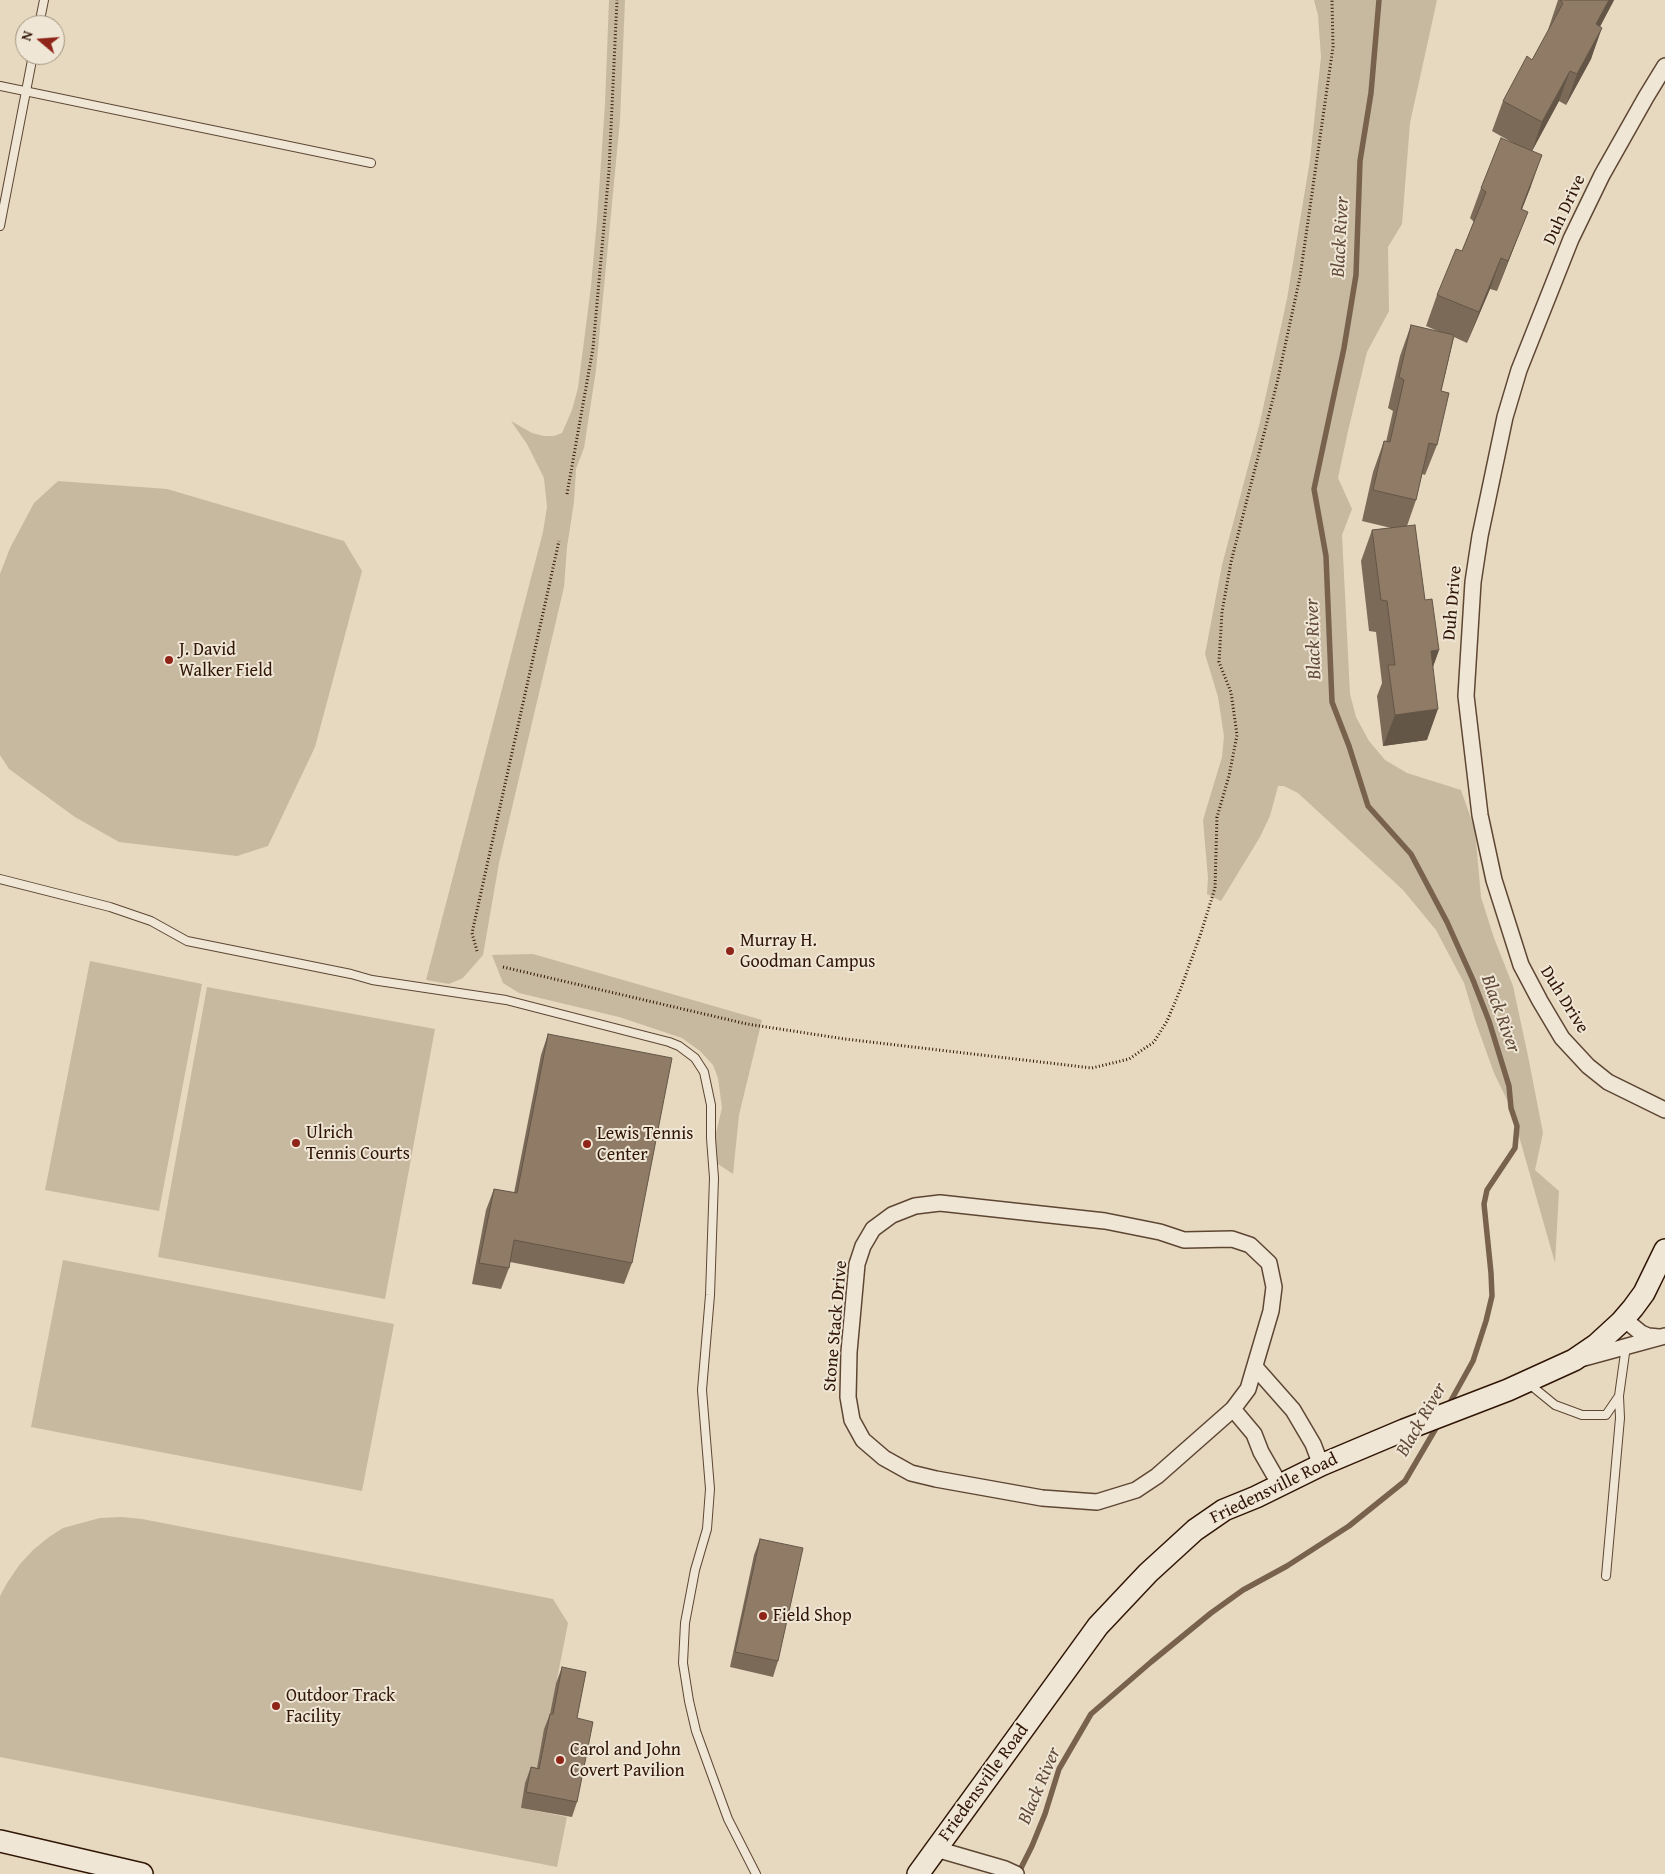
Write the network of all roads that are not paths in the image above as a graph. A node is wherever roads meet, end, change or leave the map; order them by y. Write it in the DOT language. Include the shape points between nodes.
graph roads {
  1 [pos="44,0"];
  2 [pos="41,15"];
  3 [pos="31,65"];
  4 [pos="1665,66"];
  5 [pos="0,86"];
  6 [pos="26,91"];
  7 [pos="371,163"];
  8 [pos="0,226"];
  9 [pos="0,879"];
  10 [pos="1665,1110"];
  11 [pos="1665,1250"];
  12 [pos="1624,1319"];
  13 [pos="1664,1336"];
  14 [pos="1626,1346"];
  15 [pos="1574,1360"];
  16 [pos="1255,1367"];
  17 [pos="1527,1381"];
  18 [pos="1619,1396"];
  19 [pos="1233,1409"];
  20 [pos="1321,1465"];
  21 [pos="1280,1485"];
  22 [pos="1606,1576"];
  23 [pos="0,1840"];
  24 [pos="936,1850"];
  25 [pos="1010,1872"];
  26 [pos="142,1874"];
  27 [pos="756,1874"];
  28 [pos="918,1874"];
  1 -- 2 [label="lane"];
  3 -- 6 [label="lane"];
  4 -- 10 [label="street, Duh Drive" via="1602,175 1571,239 1519,370 1505,417 1480,536 1473,582 1466,696 1480,815 1494,880 1521,965 1562,1038 1588,1066 1608,1082"];
  5 -- 6 [label="lane"];
  6 -- 7 [label="lane"];
  6 -- 8 [label="lane"];
  9 -- 27 [label="lane" via="110,907 152,921 188,941 372,980 506,1000 669,1042 695,1058 704,1072 711,1105 714,1178 710,1295 702,1390 710,1489 706,1529 685,1623 683,1663 696,1731 728,1819"];
  11 -- 12 [label="street, Friedensville Road" via="1644,1293"];
  12 -- 13 [label="street" via="1645,1334"];
  12 -- 15 [label="street, Friedensville Road"];
  13 -- 14 [label="street"];
  14 -- 15 [label="street"];
  14 -- 18 [label="lane"];
  15 -- 17 [label="street, Friedensville Road"];
  16 -- 19 [label="street, Stone Stack Drive" via="1248,1389"];
  16 -- 19 [label="street, Stone Stack Drive" via="1271,1311 1274,1287 1269,1263 1250,1245 1232,1240 1184,1240 1105,1221 940,1203 914,1206 892,1215 874,1229 864,1246 857,1264 849,1352 848,1397 852,1420 863,1440 884,1458 911,1473 1042,1498 1097,1502 1136,1490 1157,1476"];
  16 -- 20 [label="street" via="1293,1410"];
  17 -- 18 [label="lane" via="1555,1405 1582,1416 1606,1415"];
  17 -- 20 [label="street, Friedensville Road"];
  18 -- 22 [label="lane" via="1620,1418"];
  19 -- 21 [label="street" via="1254,1434"];
  20 -- 21 [label="street, Friedensville Road"];
  21 -- 24 [label="street, Friedensville Road" via="1224,1510 1196,1530 1148,1573 1098,1626"];
  23 -- 26 [label="street"];
  24 -- 25 [label="street"];
  24 -- 28 [label="street, Friedensville Road"];
}
